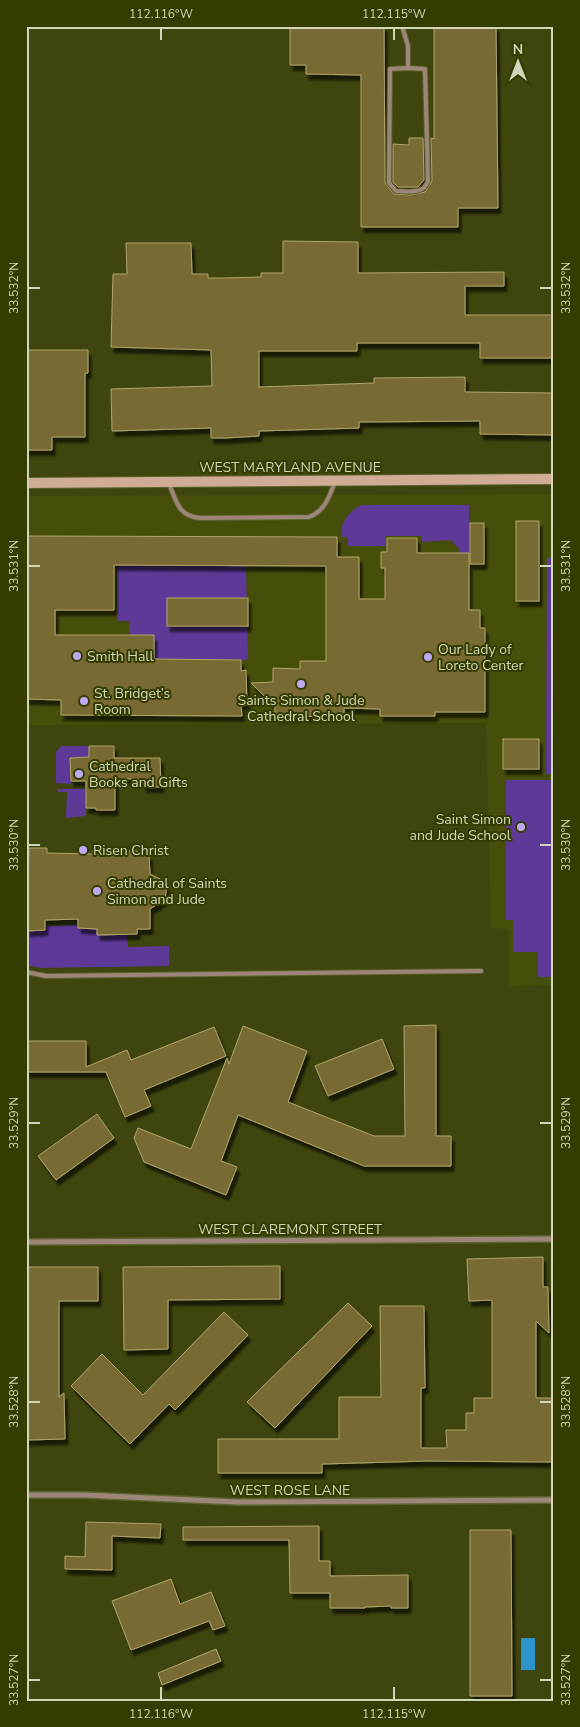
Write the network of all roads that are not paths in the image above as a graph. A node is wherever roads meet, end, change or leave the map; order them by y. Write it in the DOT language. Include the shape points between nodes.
graph roads {
  1 [pos="402,26"];
  2 [pos="408,68"];
  3 [pos="554,479"];
  4 [pos="335,480"];
  5 [pos="26,482"];
  6 [pos="168,482"];
  7 [pos="481,971"];
  8 [pos="26,972"];
  9 [pos="554,1239"];
  10 [pos="26,1242"];
  11 [pos="26,1495"];
  12 [pos="554,1500"];
  1 -- 2 [label="lane" via="408,46"];
  2 -- 2 [label="lane" via="426,69 428,181 418,191 396,191 389,183 390,69"];
  3 -- 4 [label="street, WEST MARYLAND AVENUE"];
  4 -- 6 [label="street, WEST MARYLAND AVENUE"];
  4 -- 6 [label="lane" via="322,509 309,517 200,518 186,515 180,510"];
  5 -- 6 [label="street, WEST MARYLAND AVENUE"];
  7 -- 8 [label="lane" via="46,976"];
  9 -- 10 [label="street, WEST CLAREMONT STREET"];
  11 -- 12 [label="street, WEST ROSE LANE" via="237,1502"];
}
